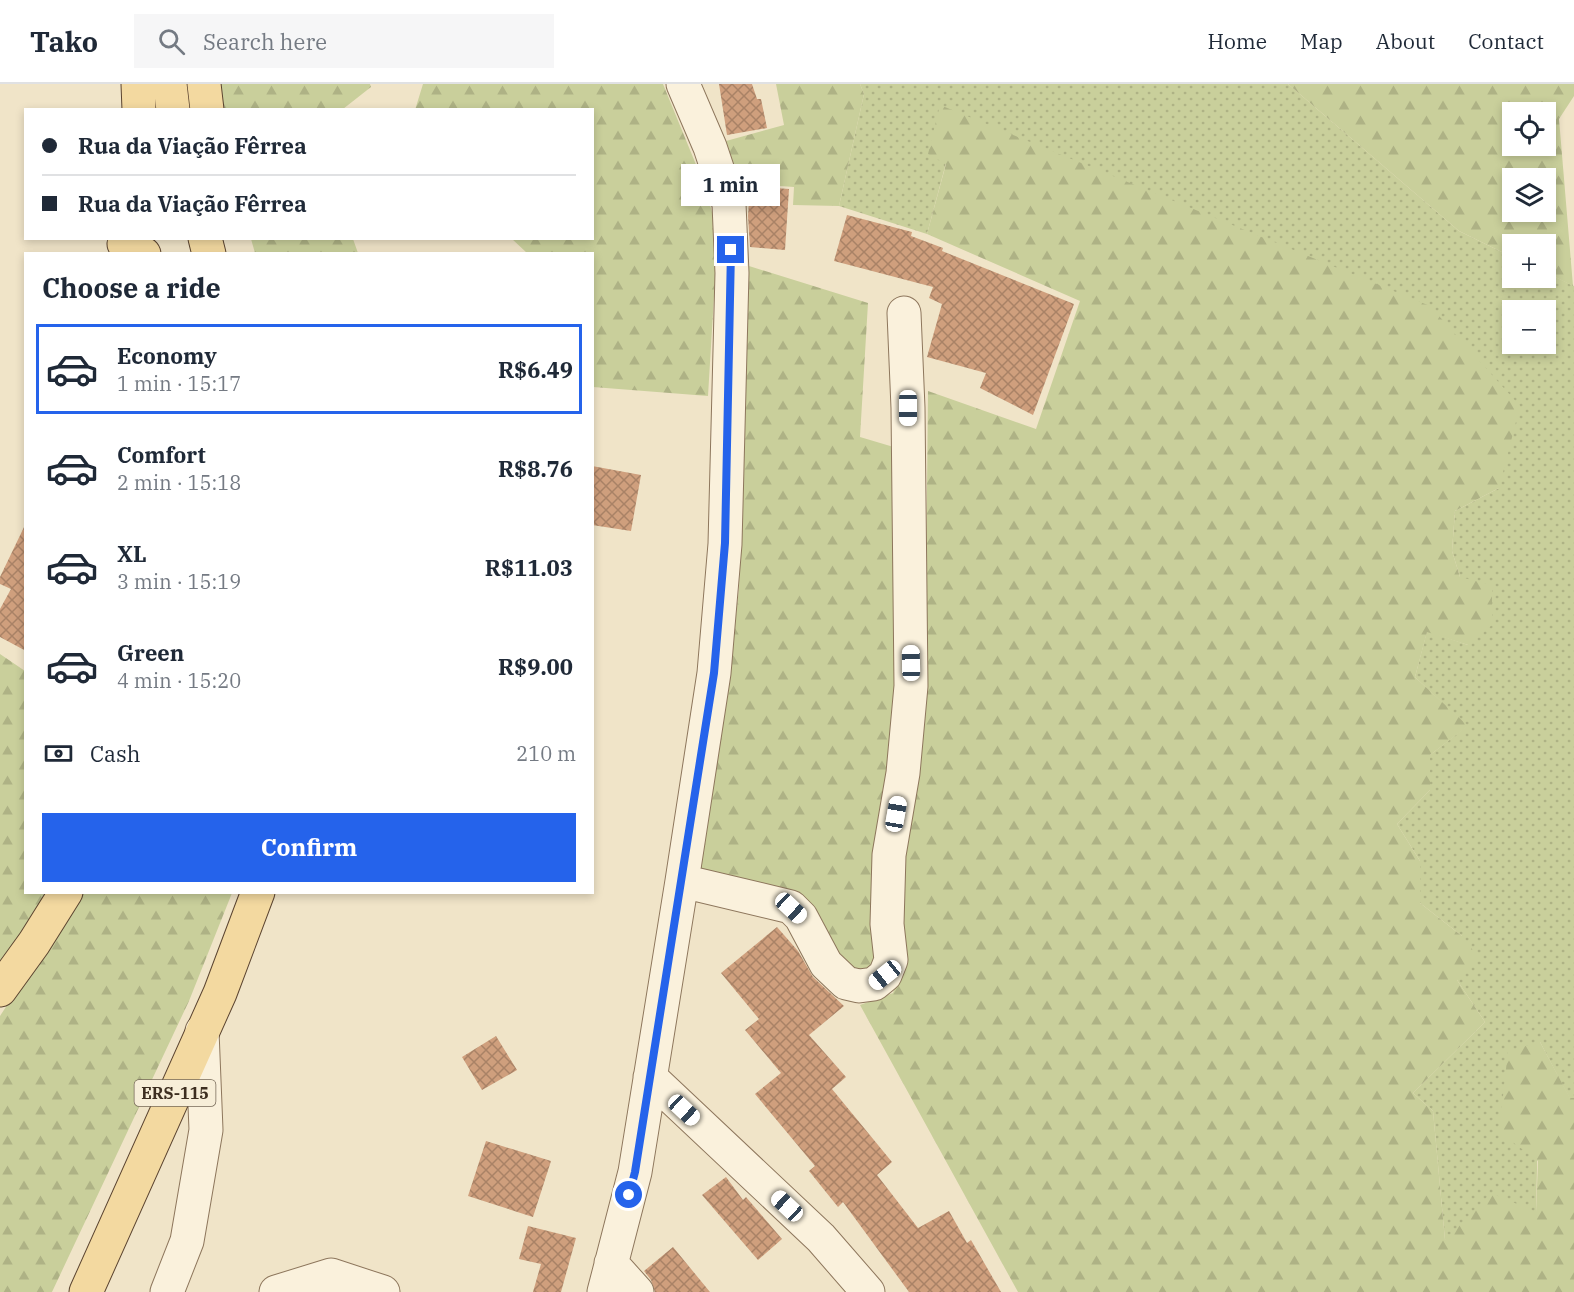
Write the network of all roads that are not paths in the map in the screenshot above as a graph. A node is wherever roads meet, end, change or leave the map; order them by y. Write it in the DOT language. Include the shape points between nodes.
graph roads {
  1 [pos="138,84"];
  2 [pos="170,84"];
  3 [pos="204,84"];
  4 [pos="683,84"];
  5 [pos="139,108"];
  6 [pos="173,108"];
  7 [pos="207,108"];
  8 [pos="904,313"];
  9 [pos="682,881"];
  10 [pos="65,894"];
  11 [pos="257,894"];
  12 [pos="0,990"];
  13 [pos="202,1031"];
  14 [pos="650,1077"];
  15 [pos="608,1277"];
  16 [pos="86,1292"];
  17 [pos="167,1292"];
  18 [pos="276,1292"];
  19 [pos="383,1292"];
  20 [pos="637,1292"];
  21 [pos="868,1292"];
  1 -- 5 [label="main road"];
  2 -- 6 [label="main road"];
  3 -- 7 [label="main road"];
  4 -- 9 [label="street" via="729,204 732,273 724,555 714,673"];
  8 -- 9 [label="street" via="912,686 890,855 887,924 891,960 885,975 874,984 859,987 846,983 826,964 801,917 791,908"];
  9 -- 14 [label="street"];
  10 -- 12 [label="main road"];
  11 -- 13 [label="main road, ERS-115"];
  13 -- 16 [label="main road, ERS-115"];
  13 -- 17 [label="street" via="206,1130 187,1241"];
  14 -- 15 [label="street" via="635,1172"];
  14 -- 21 [label="street" via="821,1238"];
  15 -- 20 [label="street"];
  18 -- 19 [label="street" via="331,1275"];
}
